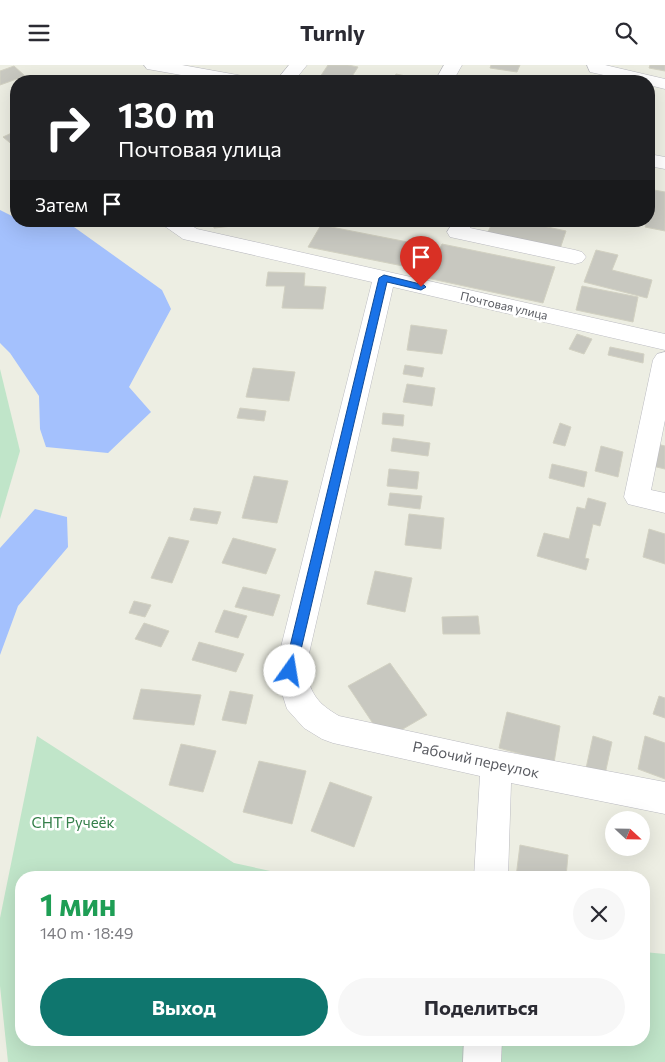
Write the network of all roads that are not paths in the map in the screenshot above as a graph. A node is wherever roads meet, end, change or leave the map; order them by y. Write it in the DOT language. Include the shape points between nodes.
graph roads {
  1 [pos="153,65"];
  2 [pos="596,65"];
  3 [pos="209,75"];
  4 [pos="626,75"];
  5 [pos="180,227"];
  6 [pos="461,227"];
  7 [pos="575,257"];
  8 [pos="384,278"];
  9 [pos="665,342"];
  10 [pos="665,360"];
  11 [pos="665,503"];
  12 [pos="496,765"];
  13 [pos="665,797"];
  14 [pos="491,871"];
  15 [pos="483,1046"];
  16 [pos="482,1062"];
  1 -- 3 [label="street"];
  2 -- 4 [label="street" via="596,68"];
  5 -- 8 [label="street, Почтовая улица" via="190,233"];
  6 -- 7 [label="street" via="457,233"];
  8 -- 9 [label="street, Почтовая улица"];
  8 -- 12 [label="street, Рабочий переулок" via="290,671 298,699 315,718 332,729"];
  10 -- 11 [label="street" via="637,497"];
  12 -- 13 [label="street, Рабочий переулок"];
  12 -- 14 [label="street"];
  15 -- 16 [label="street"];
}
